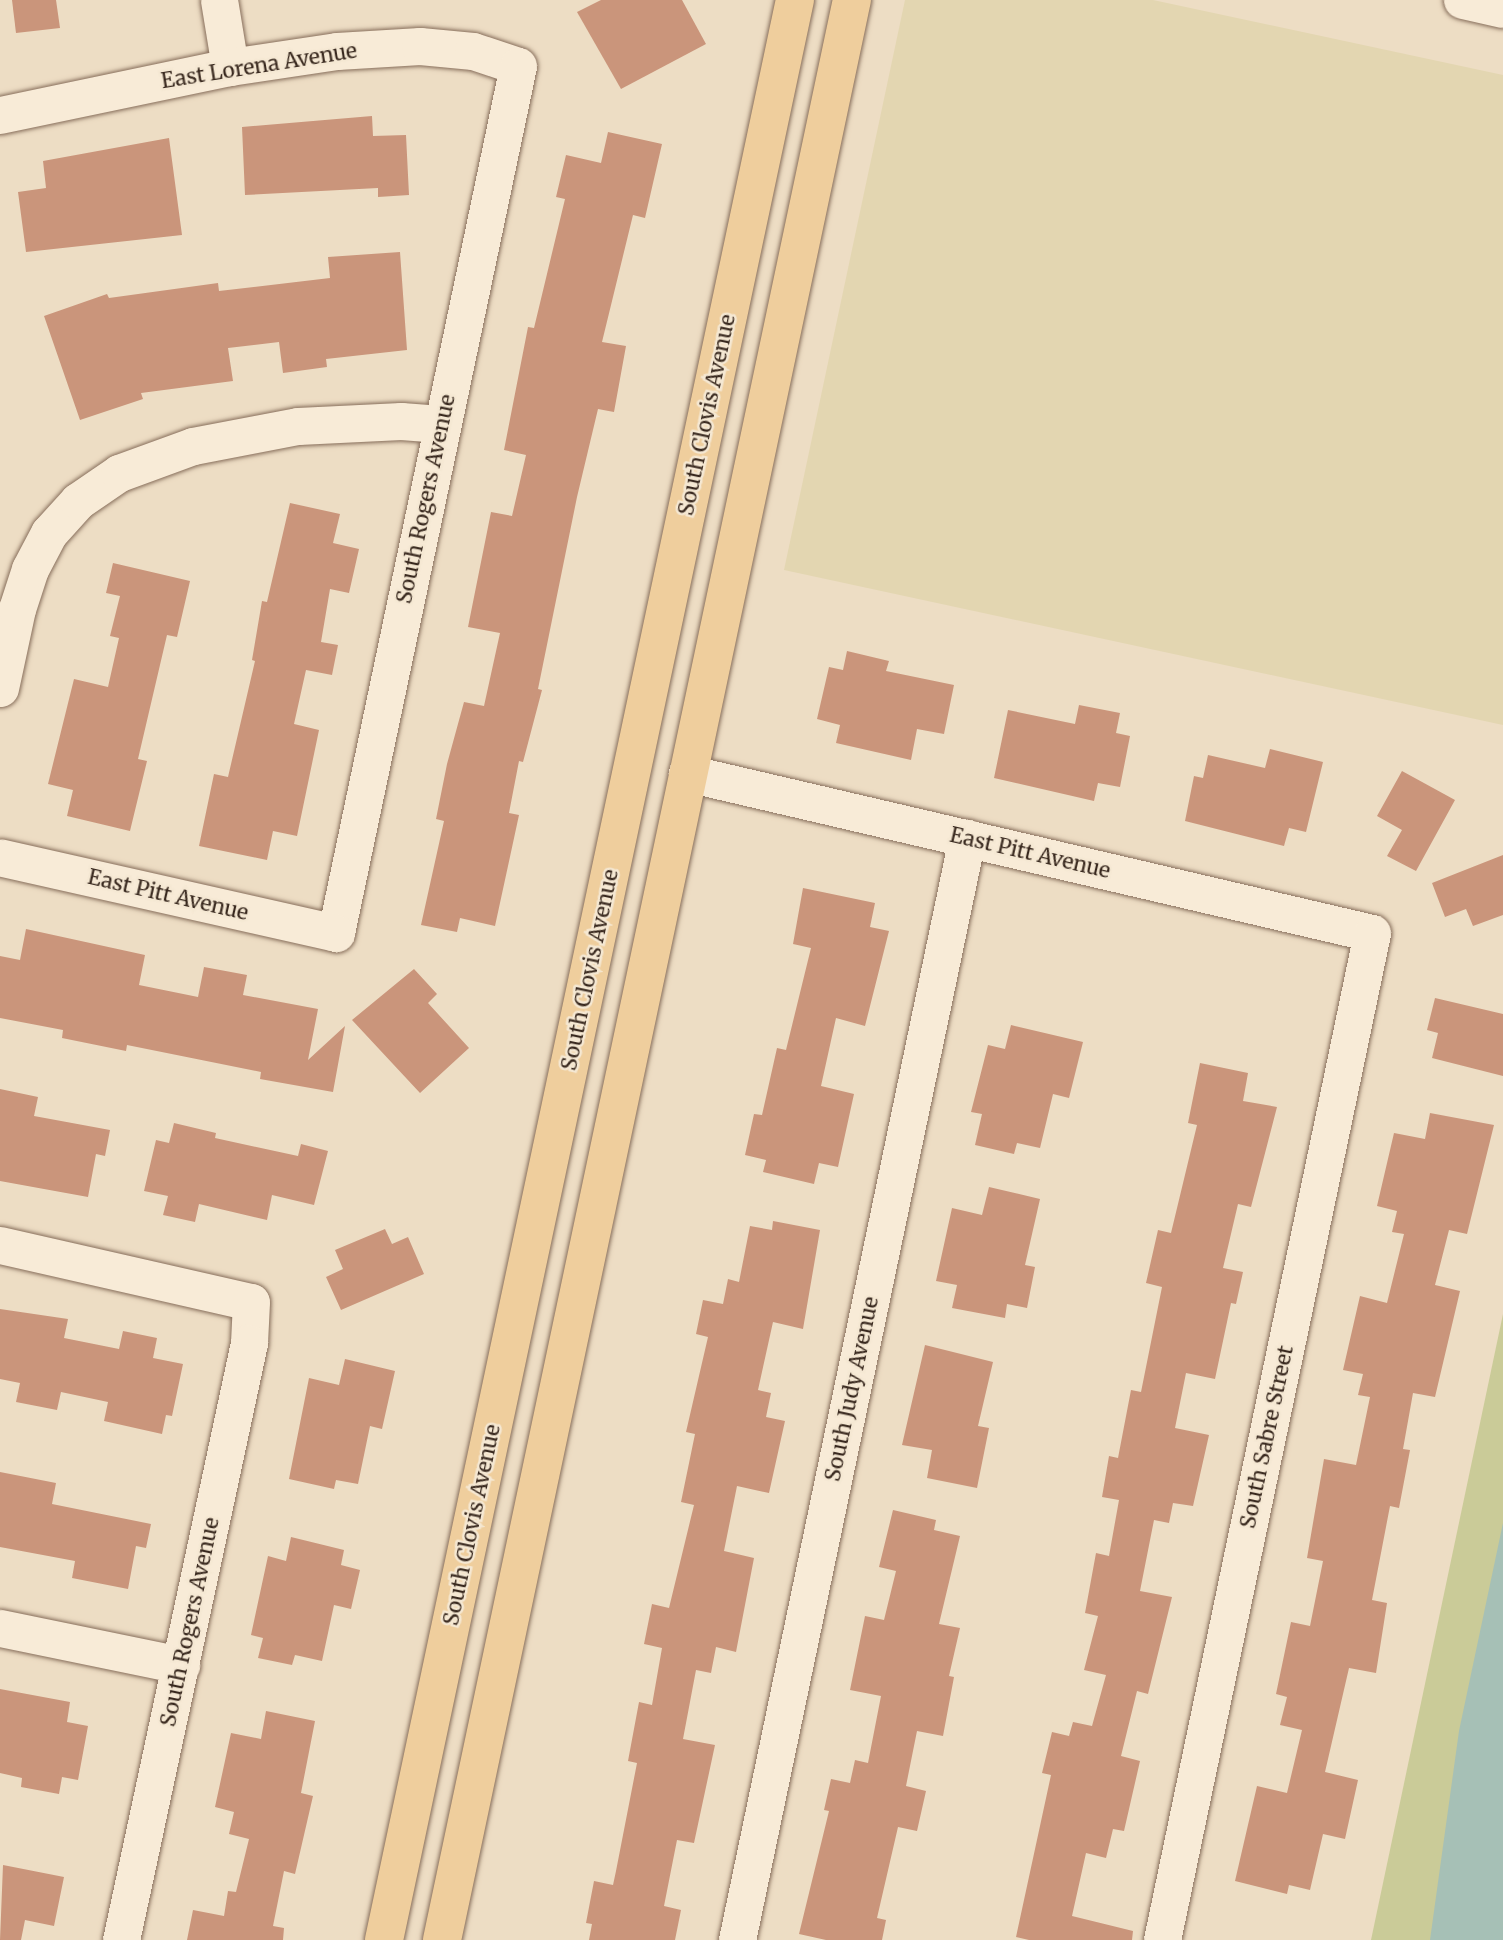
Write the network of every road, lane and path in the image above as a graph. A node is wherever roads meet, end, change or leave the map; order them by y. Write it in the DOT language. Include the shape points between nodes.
graph roads {
  1 [pos="219,0"];
  2 [pos="795,0"];
  3 [pos="852,0"];
  4 [pos="1463,0"];
  5 [pos="1503,9"];
  6 [pos="518,66"];
  7 [pos="230,67"];
  8 [pos="0,114"];
  9 [pos="441,424"];
  10 [pos="696,467"];
  11 [pos="0,688"];
  12 [pos="687,773"];
  13 [pos="967,838"];
  14 [pos="0,857"];
  15 [pos="336,933"];
  16 [pos="1373,933"];
  17 [pos="0,1245"];
  18 [pos="0,1628"];
  19 [pos="181,1665"];
  20 [pos="121,1940"];
  21 [pos="384,1940"];
  22 [pos="442,1940"];
  23 [pos="737,1940"];
  24 [pos="1162,1940"];
  1 -- 7 [label="street"];
  2 -- 10 [label="main road, South Clovis Avenue"];
  3 -- 12 [label="main road"];
  4 -- 5 [label="street"];
  6 -- 7 [label="street, East Lorena Avenue" via="473,51 421,46 337,51"];
  6 -- 9 [label="street, South Rogers Avenue"];
  7 -- 8 [label="street, East Lorena Avenue"];
  9 -- 11 [label="street" via="401,421 298,426 192,446 119,473 78,501 49,533 17,608"];
  9 -- 15 [label="street, South Rogers Avenue"];
  10 -- 12 [label="main road" via="699,552 664,748 672,765"];
  10 -- 21 [label="main road, South Clovis Avenue"];
  12 -- 13 [label="street, East Pitt Avenue"];
  12 -- 22 [label="main road"];
  13 -- 16 [label="street, East Pitt Avenue"];
  13 -- 23 [label="street, South Judy Avenue"];
  14 -- 15 [label="street, East Pitt Avenue"];
  16 -- 24 [label="street, South Sabre Street"];
  17 -- 19 [label="street, South Rogers Avenue" via="251,1302 250,1343"];
  18 -- 19 [label="street"];
  19 -- 20 [label="street, South Rogers Avenue"];
}
